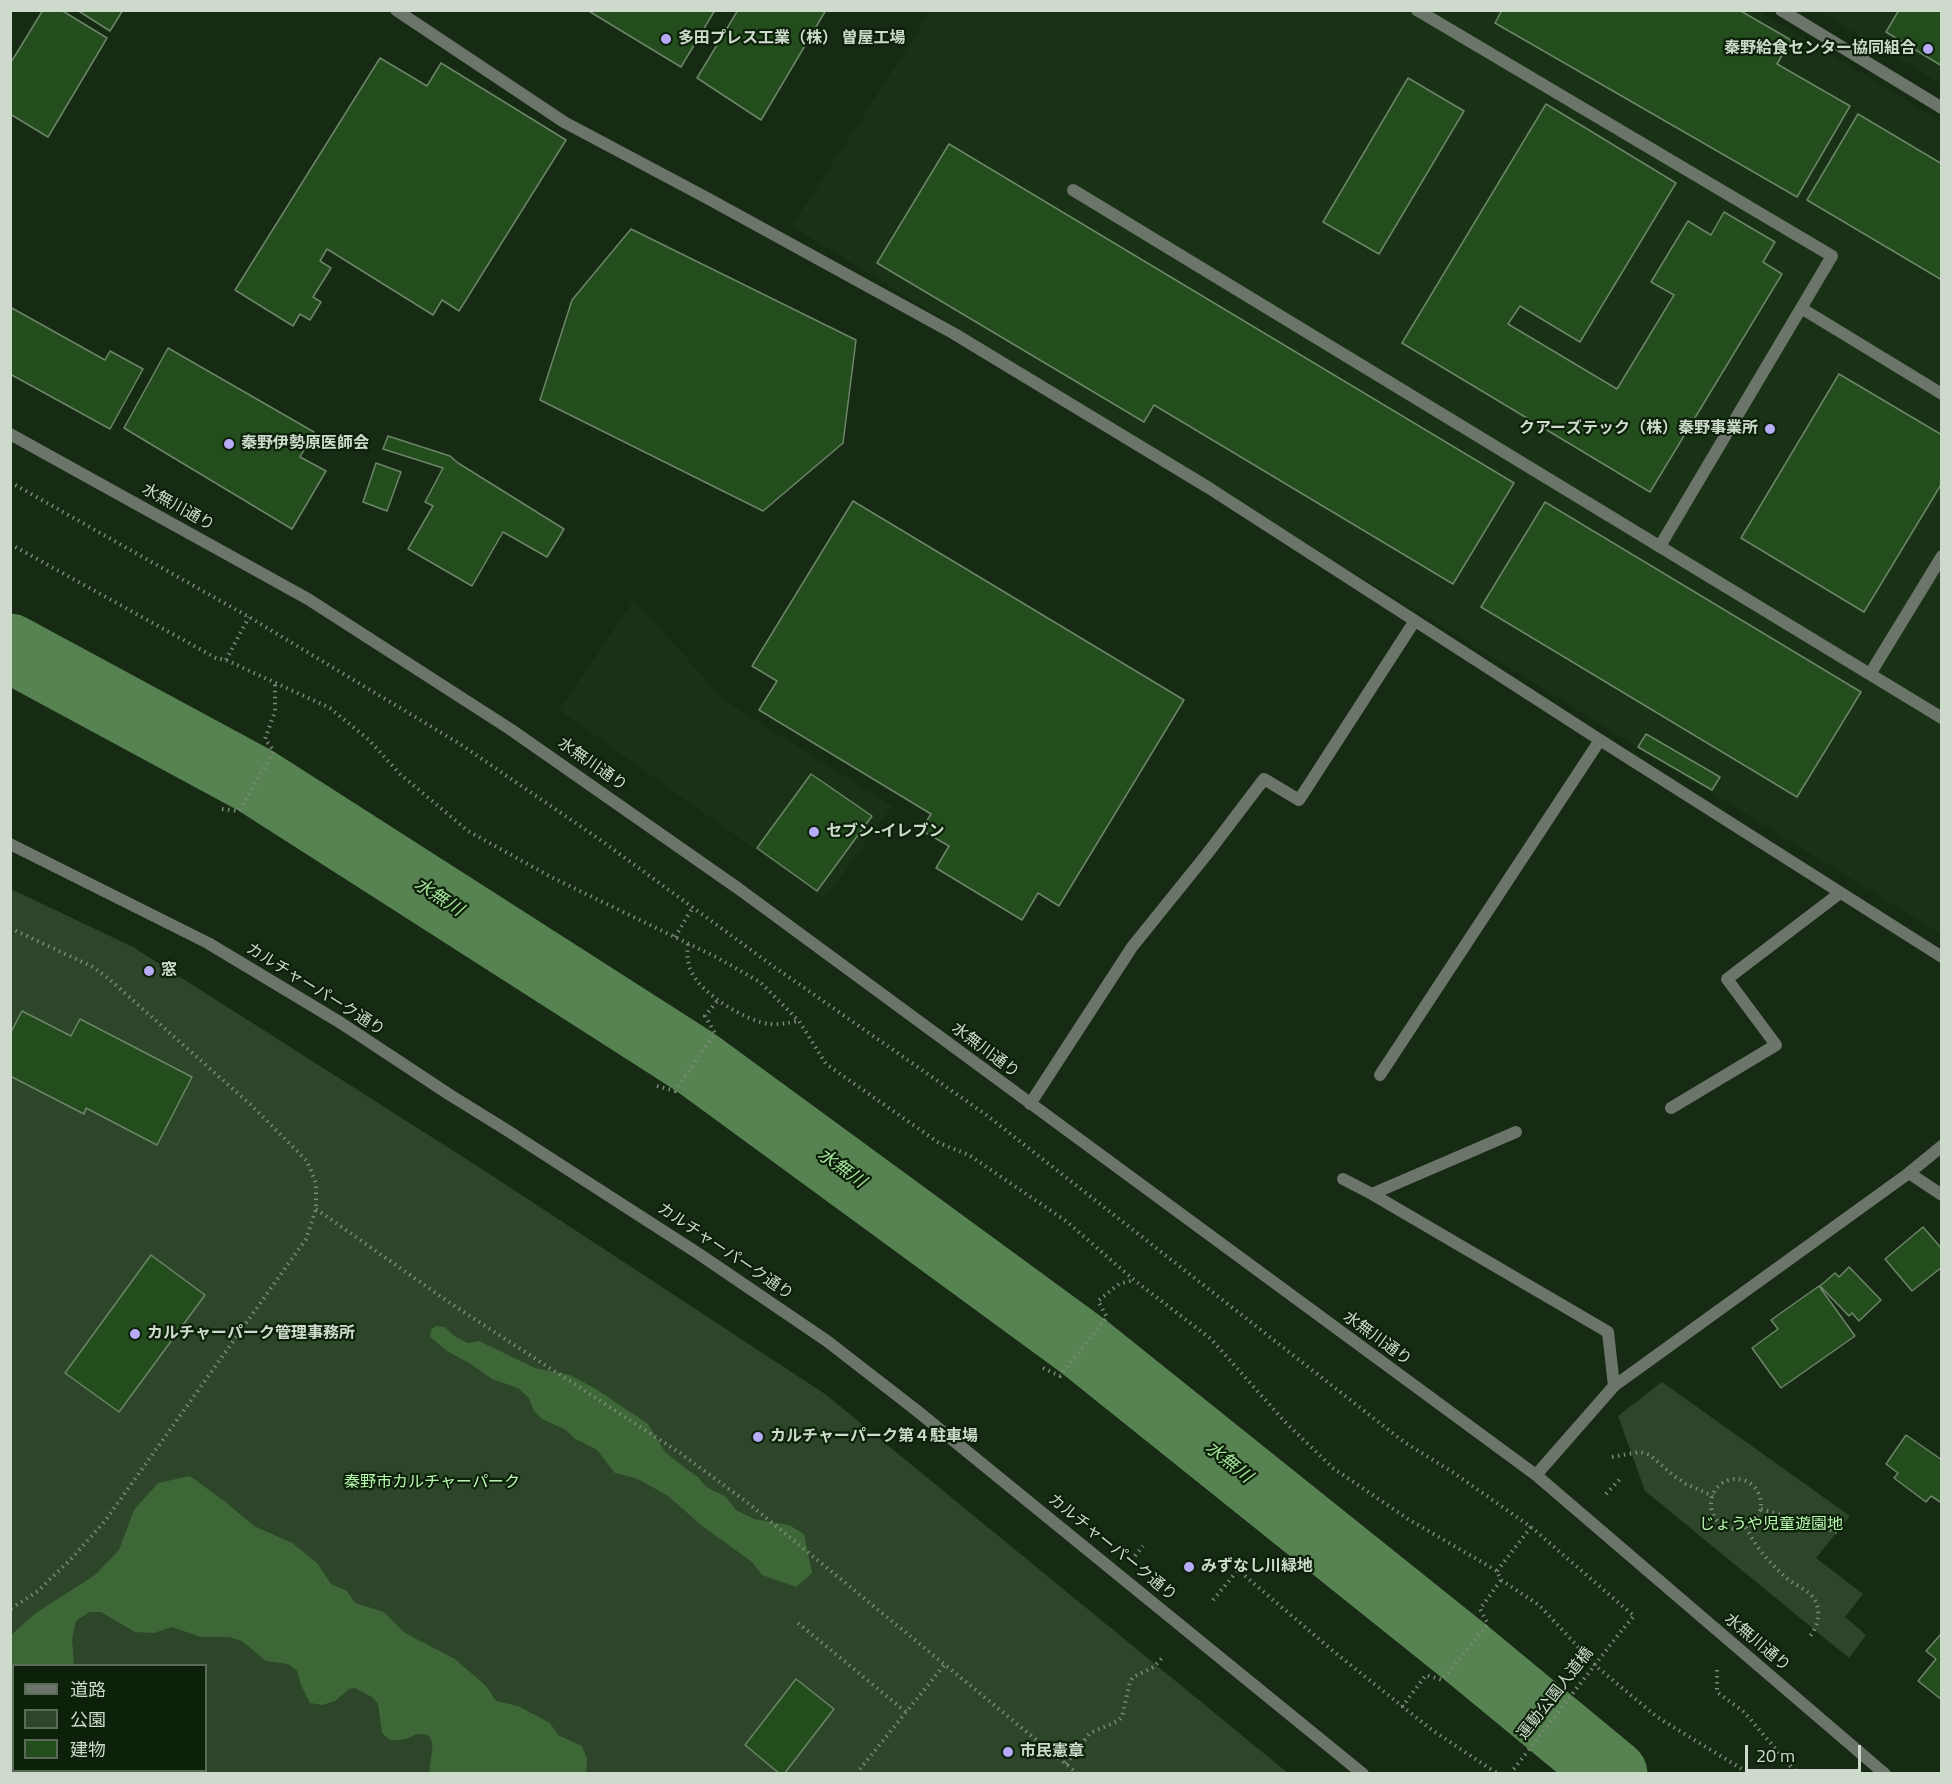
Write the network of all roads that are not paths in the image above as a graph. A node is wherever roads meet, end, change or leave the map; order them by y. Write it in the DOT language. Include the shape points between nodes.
graph roads {
  1 [pos="396,10"];
  2 [pos="1417,10"];
  3 [pos="1781,10"];
  4 [pos="1941,108"];
  5 [pos="1073,190"];
  6 [pos="1801,308"];
  7 [pos="1941,394"];
  8 [pos="10,434"];
  9 [pos="1660,546"];
  10 [pos="1941,556"];
  11 [pos="1414,622"];
  12 [pos="1870,674"];
  13 [pos="1941,718"];
  14 [pos="1600,740"];
  15 [pos="10,844"];
  16 [pos="1840,893"];
  17 [pos="1941,957"];
  18 [pos="1380,1075"];
  19 [pos="1030,1104"];
  20 [pos="1671,1108"];
  21 [pos="1516,1132"];
  22 [pos="1941,1146"];
  23 [pos="1909,1173"];
  24 [pos="1343,1179"];
  25 [pos="1372,1194"];
  26 [pos="1941,1195"];
  27 [pos="1614,1386"];
  28 [pos="1536,1475"];
  29 [pos="1363,1773"];
  30 [pos="1885,1773"];
  1 -- 11 [label="street" via="564,122 974,346 1209,488"];
  2 -- 6 [label="street" via="1832,256"];
  3 -- 4 [label="street"];
  5 -- 9 [label="street"];
  6 -- 7 [label="street"];
  6 -- 9 [label="street"];
  8 -- 19 [label="street, 水無川通り" via="308,599 510,729 739,889"];
  9 -- 12 [label="street"];
  10 -- 12 [label="street"];
  11 -- 14 [label="street"];
  11 -- 19 [label="street" via="1299,800 1264,779 1132,947"];
  12 -- 13 [label="street"];
  14 -- 16 [label="street"];
  14 -- 18 [label="street"];
  15 -- 29 [label="street, カルチャーパーク通り" via="208,943 321,1011 817,1334"];
  16 -- 17 [label="street"];
  16 -- 20 [label="street" via="1726,979 1776,1045"];
  19 -- 28 [label="street, 水無川通り"];
  21 -- 25 [label="street"];
  22 -- 23 [label="street"];
  23 -- 26 [label="street"];
  23 -- 27 [label="street"];
  24 -- 25 [label="street"];
  25 -- 27 [label="street" via="1608,1332"];
  27 -- 28 [label="street"];
  28 -- 30 [label="street, 水無川通り"];
}
